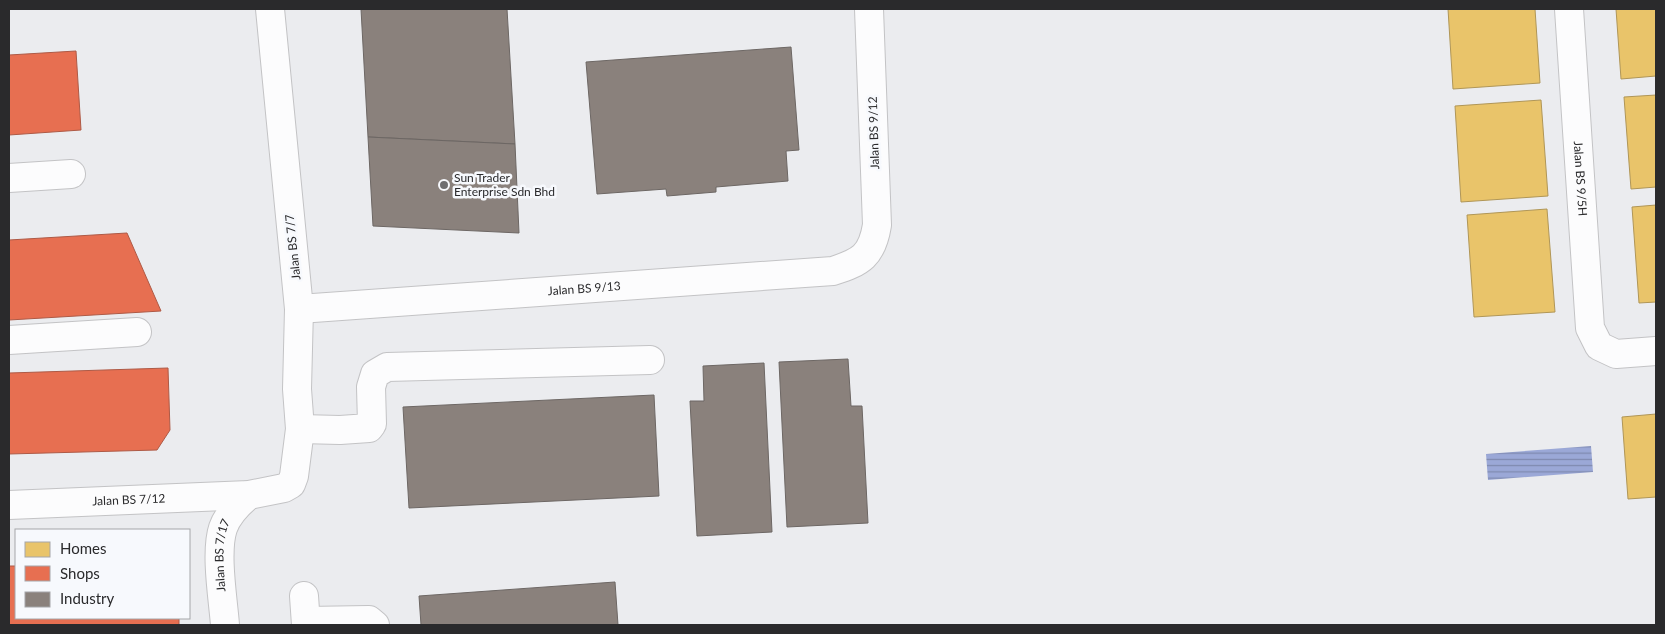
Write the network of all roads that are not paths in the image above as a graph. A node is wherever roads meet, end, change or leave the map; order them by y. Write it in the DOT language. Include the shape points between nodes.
graph roads {
  1 [pos="270,9"];
  2 [pos="869,9"];
  3 [pos="1569,9"];
  4 [pos="71,174"];
  5 [pos="9,178"];
  6 [pos="865,255"];
  7 [pos="299,309"];
  8 [pos="137,332"];
  9 [pos="9,340"];
  10 [pos="1656,351"];
  11 [pos="650,360"];
  12 [pos="300,429"];
  13 [pos="291,484"];
  14 [pos="249,495"];
  15 [pos="9,505"];
  16 [pos="305,614"];
  17 [pos="225,625"];
  18 [pos="375,625"];
  1 -- 7 [label="street, Jalan BS 7/7"];
  2 -- 6 [label="street, Jalan BS 9/12" via="877,225 874,240"];
  3 -- 10 [label="street, Jalan BS 9/5H" via="1590,328 1599,346 1616,354"];
  4 -- 5 [label="street"];
  6 -- 7 [label="street, Jalan BS 9/13" via="852,265 833,271"];
  7 -- 12 [label="street, Jalan BS 7/7" via="297,389"];
  8 -- 9 [label="street"];
  11 -- 12 [label="street" via="387,367 375,374 371,386 372,424 369,428"];
  12 -- 13 [label="street, Jalan BS 7/7"];
  13 -- 14 [label="street, Jalan BS 7/12"];
  14 -- 15 [label="street, Jalan BS 7/12"];
  14 -- 17 [label="street, Jalan BS 7/17" via="234,507 223,528 220,552"];
  16 -- 18 [label="street" via="369,620"];
}
